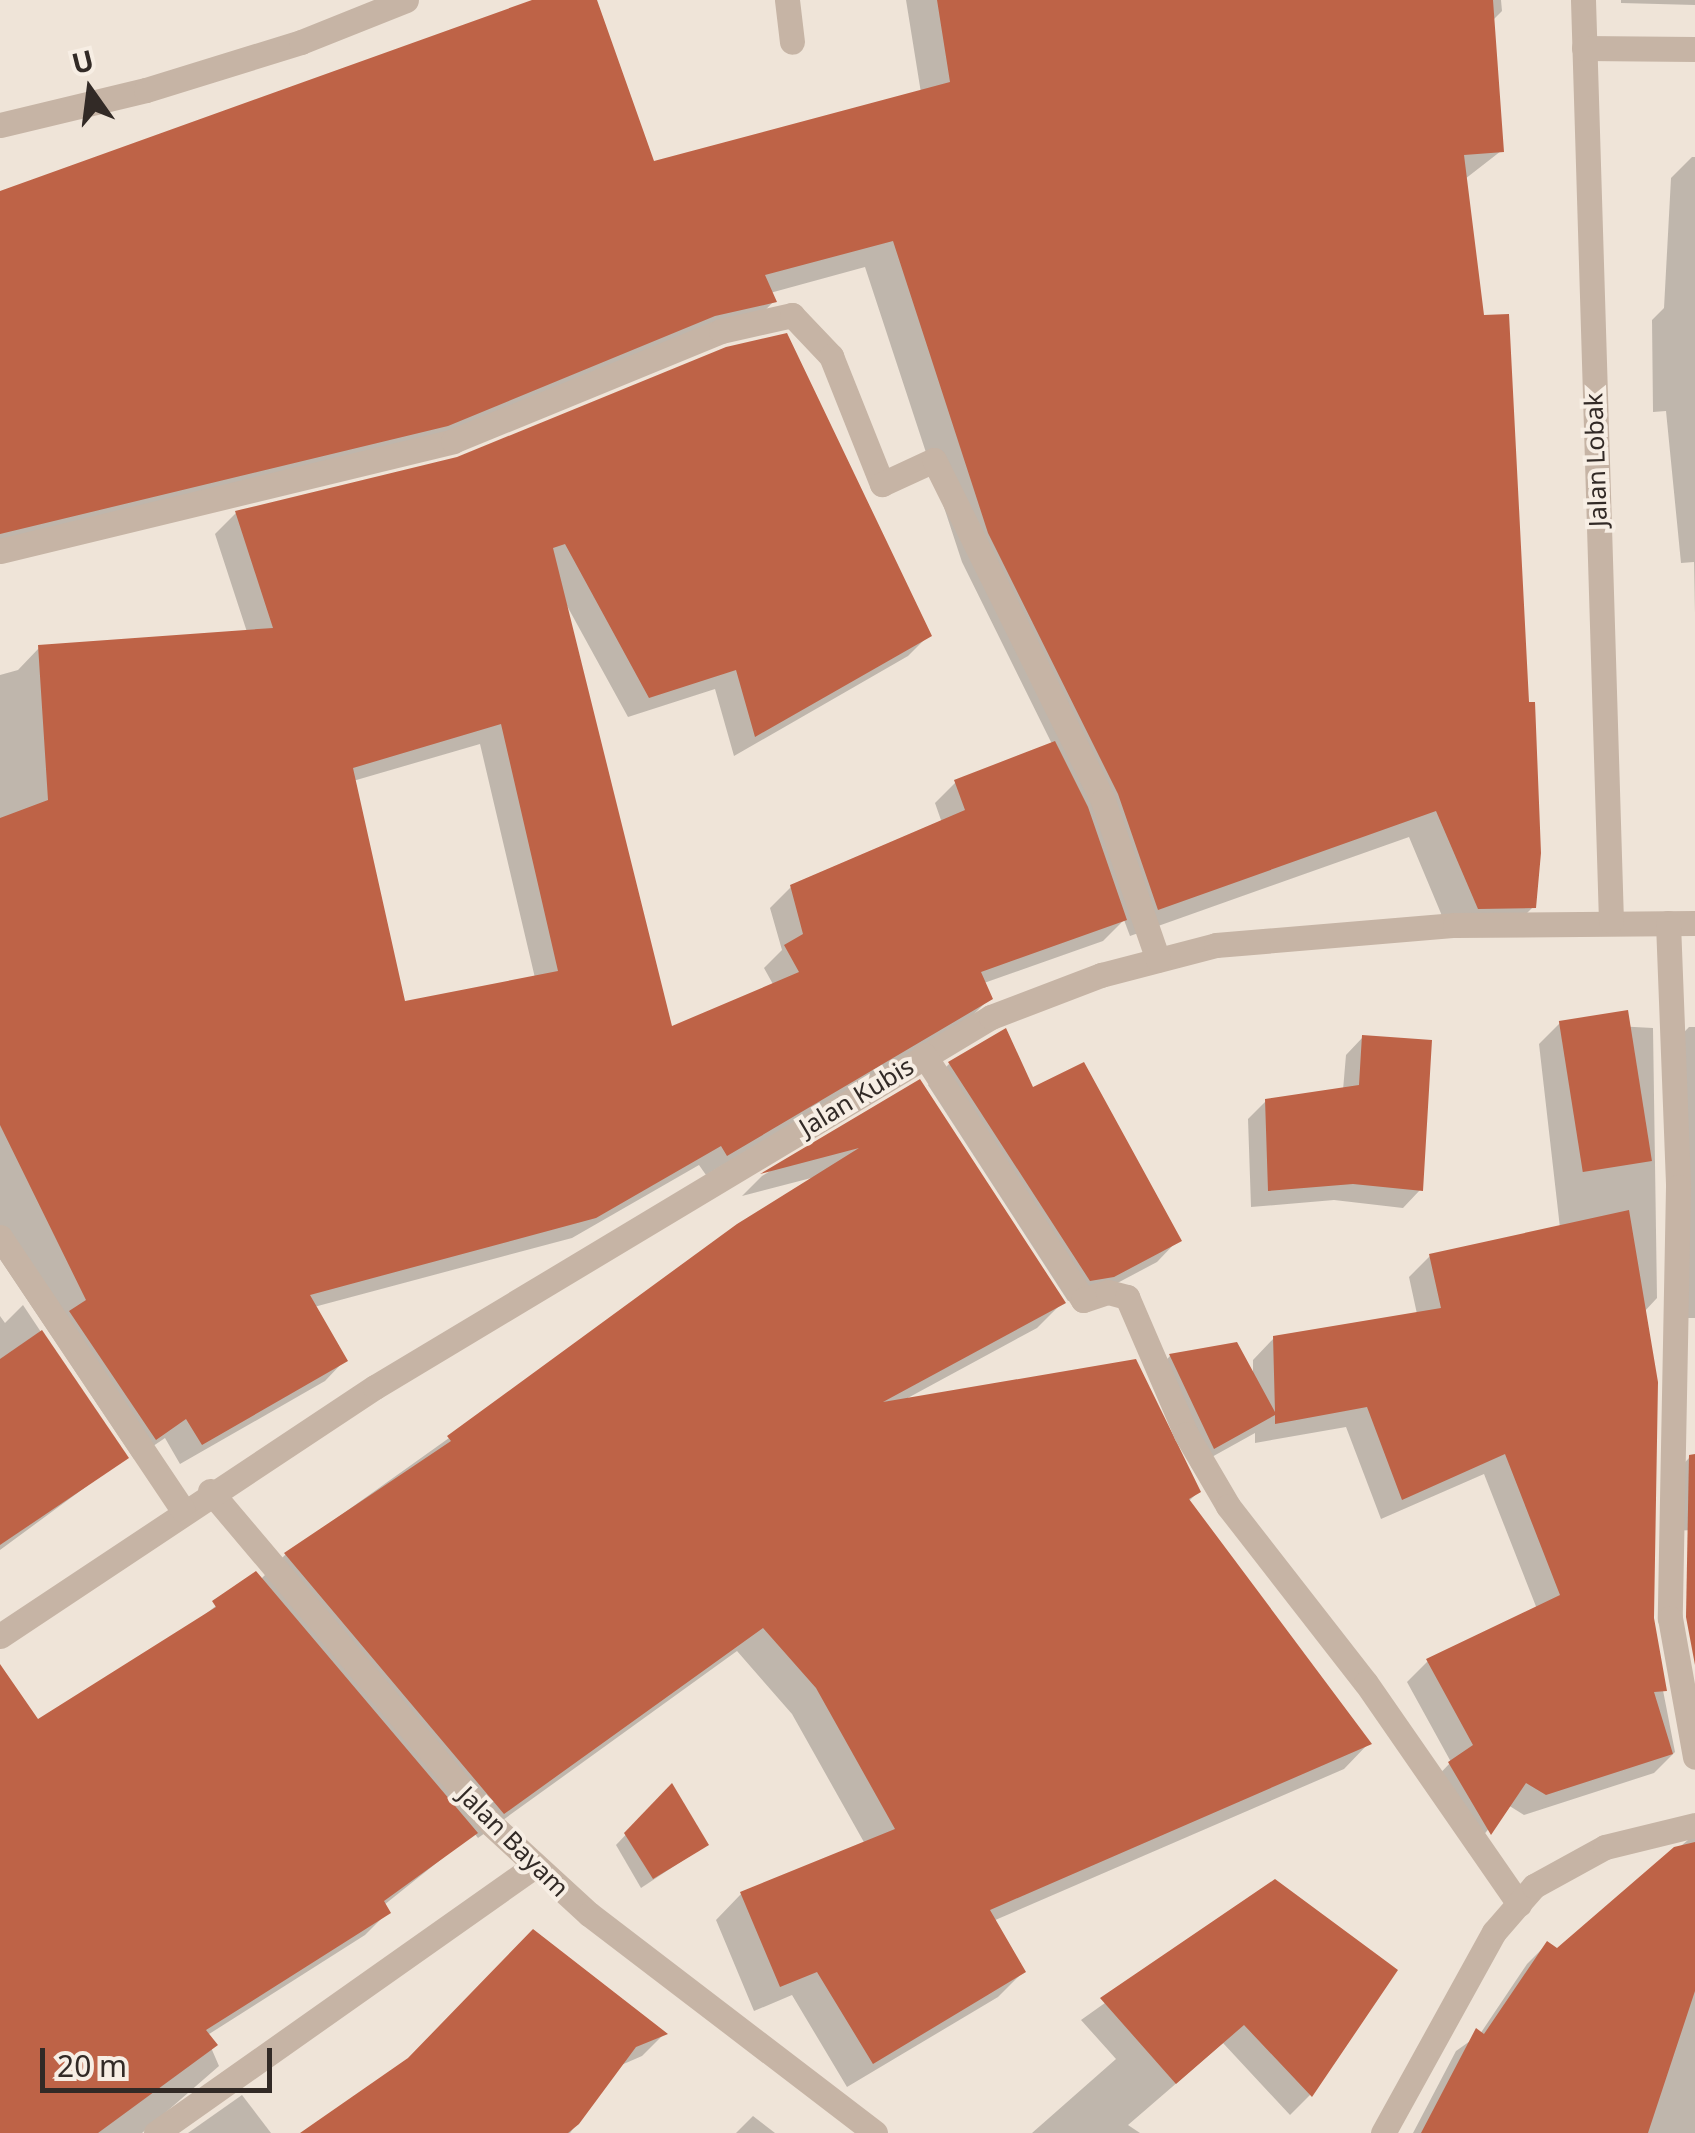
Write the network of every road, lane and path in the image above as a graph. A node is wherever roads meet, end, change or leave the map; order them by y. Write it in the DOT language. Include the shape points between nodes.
graph roads {
  1 [pos="406,0"];
  2 [pos="786,0"];
  3 [pos="1583,0"];
  4 [pos="792,42"];
  5 [pos="1584,48"];
  6 [pos="1695,49"];
  7 [pos="0,125"];
  8 [pos="0,552"];
  9 [pos="1611,921"];
  10 [pos="1668,922"];
  11 [pos="1695,923"];
  12 [pos="1158,960"];
  13 [pos="924,1055"];
  14 [pos="0,1237"];
  15 [pos="210,1491"];
  16 [pos="183,1510"];
  17 [pos="0,1636"];
  18 [pos="1695,1757"];
  19 [pos="1695,1825"];
  20 [pos="534,1866"];
  21 [pos="1519,1904"];
  22 [pos="156,2133"];
  23 [pos="875,2133"];
  24 [pos="1383,2133"];
  1 -- 7 [label="street" via="181,80"];
  2 -- 4 [label="street"];
  3 -- 5 [label="street, Jalan Lobak"];
  5 -- 6 [label="street"];
  5 -- 9 [label="street, Jalan Lobak"];
  8 -- 12 [label="street" via="452,441 721,331 792,315 832,356 882,484 934,460 1103,802"];
  9 -- 10 [label="street, Jalan Kubis"];
  9 -- 12 [label="street, Jalan Kubis" via="1336,932 1216,945"];
  10 -- 11 [label="street, Jalan Kubis"];
  10 -- 18 [label="street" via="1678,1188 1670,1618"];
  12 -- 13 [label="street, Jalan Kubis" via="991,1017"];
  13 -- 15 [label="street, Jalan Kubis"];
  13 -- 21 [label="street" via="1083,1300 1108,1292 1128,1297 1186,1434 1228,1506 1366,1683"];
  14 -- 16 [label="street"];
  15 -- 16 [label="street, Jalan Kubis"];
  15 -- 20 [label="street, Jalan Bayam" via="332,1640"];
  16 -- 17 [label="street, Jalan Kubis"];
  19 -- 21 [label="street" via="1605,1847 1534,1886"];
  20 -- 22 [label="street"];
  20 -- 23 [label="street, Jalan Bayam"];
  21 -- 24 [label="street" via="1494,1932"];
}
